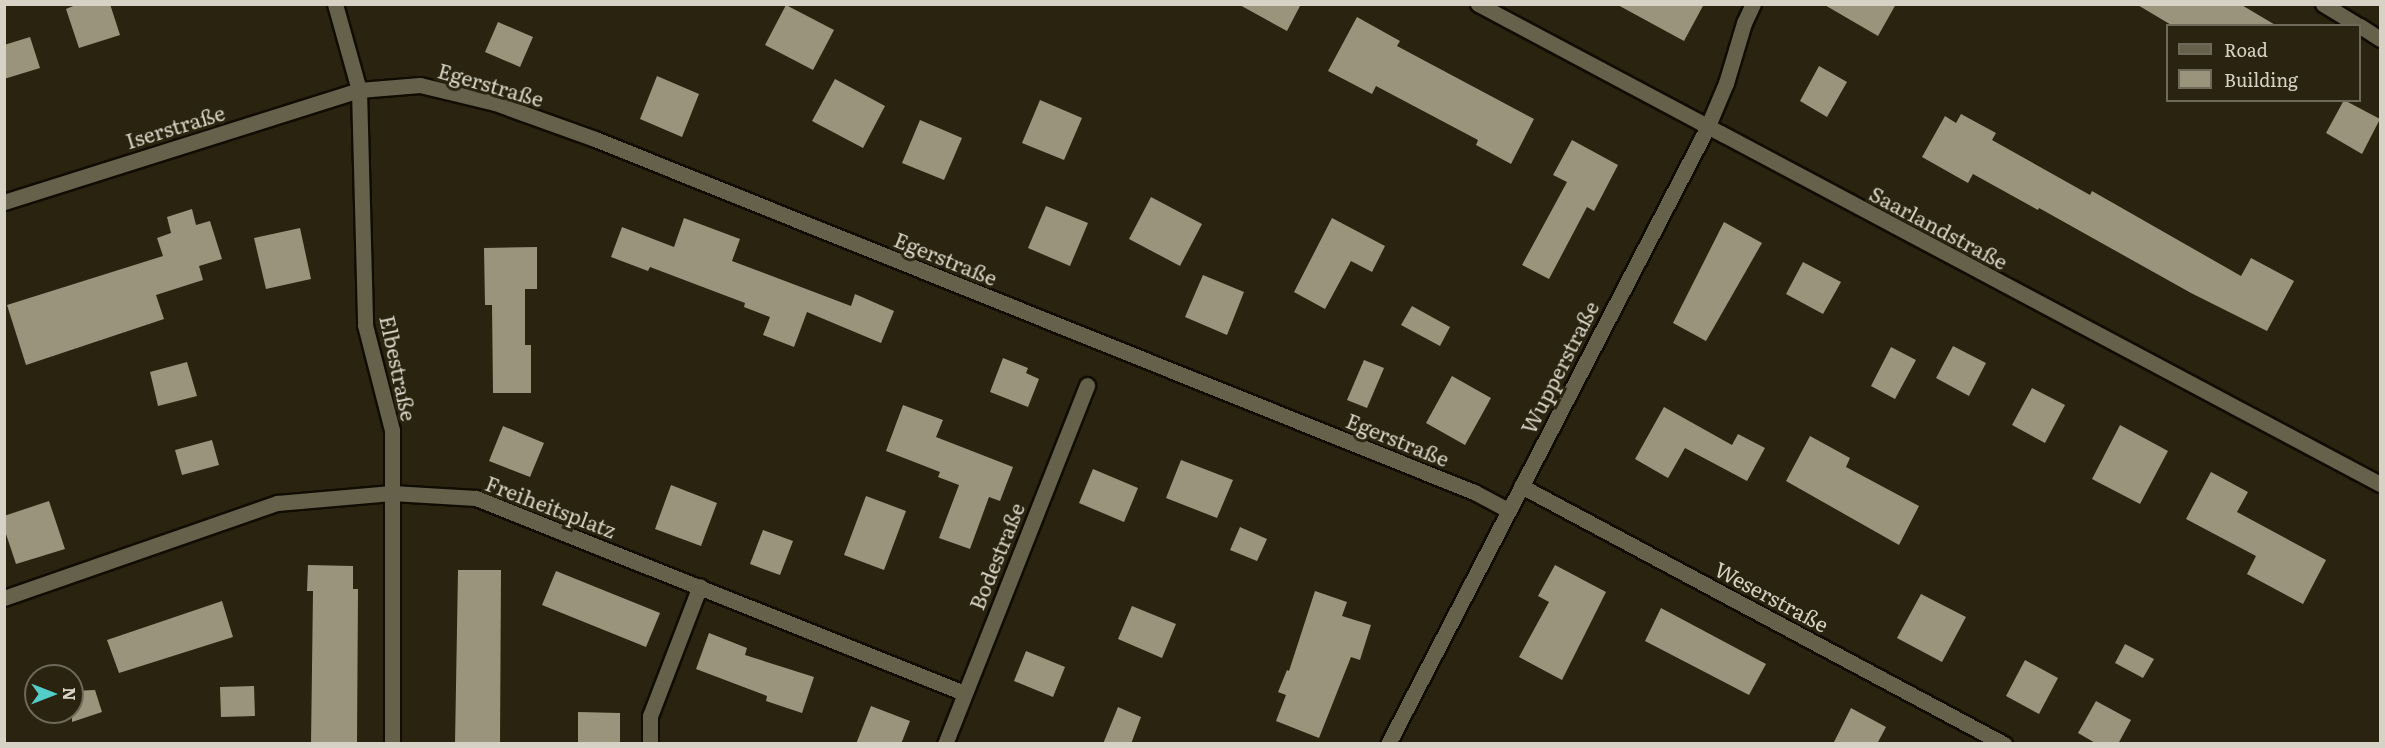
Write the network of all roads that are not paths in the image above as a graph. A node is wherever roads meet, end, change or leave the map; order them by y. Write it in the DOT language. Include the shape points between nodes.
graph roads {
  1 [pos="335,4"];
  2 [pos="1478,4"];
  3 [pos="1753,4"];
  4 [pos="2323,4"];
  5 [pos="2356,24"];
  6 [pos="2361,27"];
  7 [pos="2380,39"];
  8 [pos="359,90"];
  9 [pos="1707,128"];
  10 [pos="4,202"];
  11 [pos="1087,385"];
  12 [pos="2380,484"];
  13 [pos="1521,486"];
  14 [pos="393,493"];
  15 [pos="1508,510"];
  16 [pos="700,586"];
  17 [pos="4,598"];
  18 [pos="964,693"];
  19 [pos="392,744"];
  20 [pos="650,744"];
  21 [pos="945,744"];
  22 [pos="1388,744"];
  23 [pos="2004,744"];
  1 -- 8 [label="street, Elbestraße"];
  2 -- 9 [label="street, Saarlandstraße"];
  3 -- 9 [label="street, Wupperstraße"];
  4 -- 5 [label="street"];
  6 -- 7 [label="street"];
  8 -- 10 [label="street, Iserstraße"];
  8 -- 14 [label="street, Elbestraße" via="365,325 392,430"];
  8 -- 15 [label="street, Egerstraße" via="420,85 495,103 595,139 1474,492"];
  9 -- 12 [label="street, Saarlandstraße"];
  9 -- 13 [label="street, Wupperstraße"];
  11 -- 18 [label="street, Bodestraße"];
  13 -- 15 [label="street, Wupperstraße"];
  13 -- 23 [label="street, Weserstraße"];
  14 -- 16 [label="street, Freiheitsplatz" via="476,498"];
  14 -- 17 [label="street, Freiheitsplatz" via="277,503"];
  14 -- 19 [label="street, Elbestraße"];
  15 -- 22 [label="street, Wupperstraße"];
  16 -- 18 [label="street, Freiheitsplatz"];
  16 -- 20 [label="street" via="650,716"];
  18 -- 21 [label="street, Bodestraße"];
}
